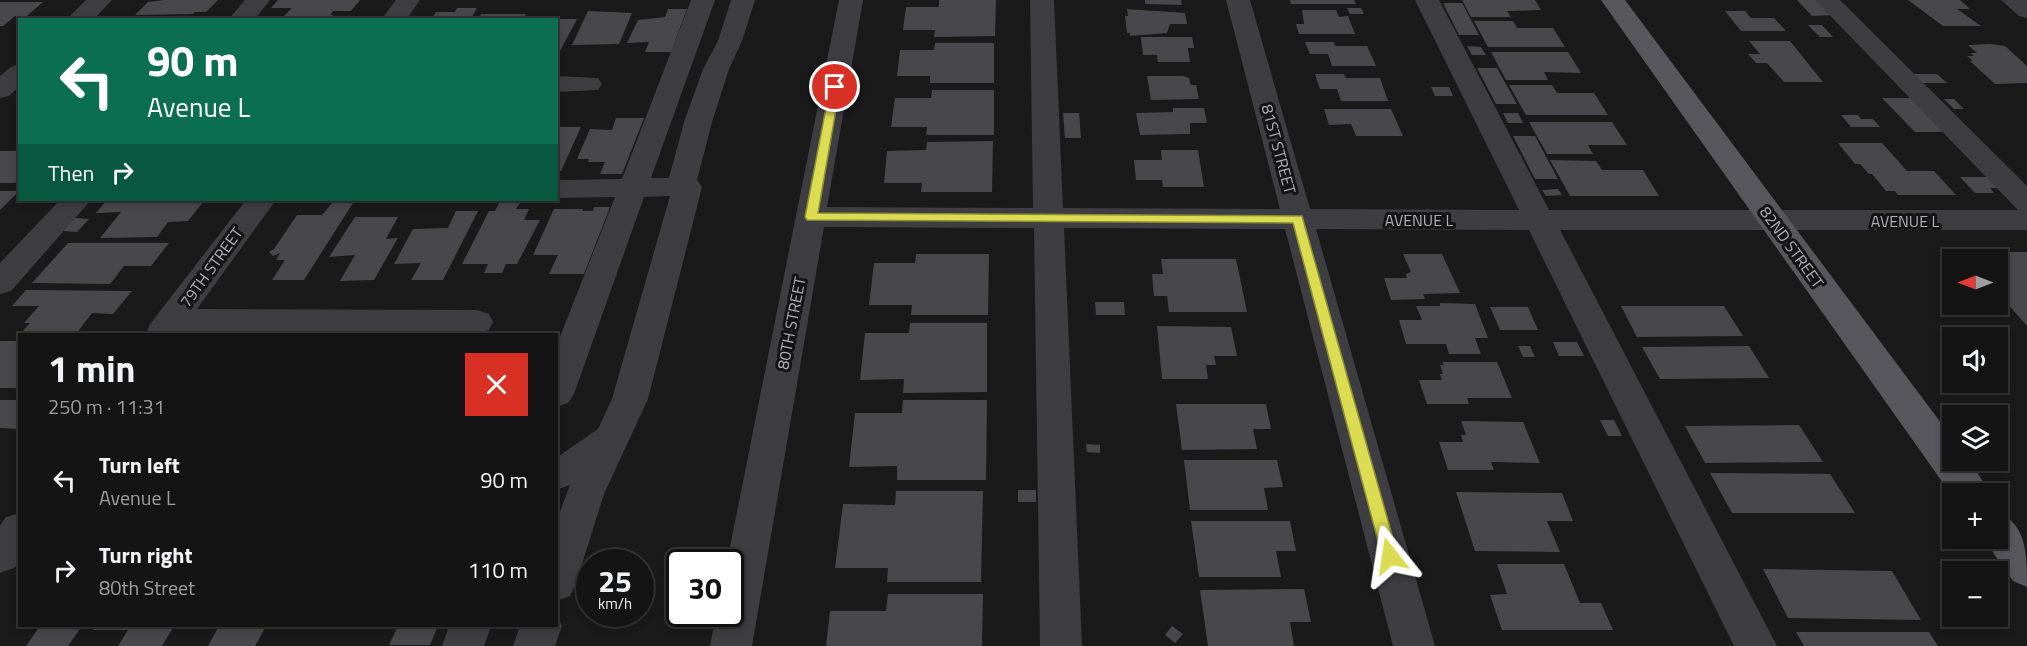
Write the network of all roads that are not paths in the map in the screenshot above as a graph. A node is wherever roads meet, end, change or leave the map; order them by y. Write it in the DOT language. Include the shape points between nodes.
graph roads {
  1 [pos="100,0"];
  2 [pos="258,0"];
  3 [pos="408,0"];
  4 [pos="703,0"];
  5 [pos="743,0"];
  6 [pos="851,0"];
  7 [pos="1042,0"];
  8 [pos="1238,0"];
  9 [pos="1427,0"];
  10 [pos="1613,0"];
  11 [pos="1827,0"];
  12 [pos="2013,0"];
  13 [pos="2027,11"];
  14 [pos="80,18"];
  15 [pos="242,18"];
  16 [pos="394,18"];
  17 [pos="18,74"];
  18 [pos="558,84"];
  19 [pos="589,84"];
  20 [pos="0,90"];
  21 [pos="687,187"];
  22 [pos="558,189"];
  23 [pos="633,189"];
  24 [pos="75,201"];
  25 [pos="260,201"];
  26 [pos="2027,203"];
  27 [pos="811,217"];
  28 [pos="1048,218"];
  29 [pos="1298,219"];
  30 [pos="1540,220"];
  31 [pos="2027,220"];
  32 [pos="1774,221"];
  33 [pos="0,283"];
  34 [pos="477,322"];
  35 [pos="166,328"];
  36 [pos="558,389"];
  37 [pos="612,435"];
  38 [pos="558,474"];
  39 [pos="1964,483"];
  40 [pos="18,532"];
  41 [pos="2008,543"];
  42 [pos="0,556"];
  43 [pos="2027,569"];
  44 [pos="558,577"];
  45 [pos="470,627"];
  46 [pos="541,627"];
  47 [pos="463,646"];
  48 [pos="534,646"];
  49 [pos="731,646"];
  50 [pos="1061,646"];
  51 [pos="1414,646"];
  52 [pos="1756,646"];
  1 -- 14 [label="street"];
  2 -- 15 [label="street"];
  3 -- 16 [label="street"];
  4 -- 23 [label="street"];
  5 -- 21 [label="street" via="698,122 683,180"];
  6 -- 27 [label="street, 80TH STREET"];
  7 -- 28 [label="street"];
  8 -- 29 [label="street, 81ST STREET"];
  9 -- 30 [label="street"];
  10 -- 32 [label="main road, 82ND STREET"];
  11 -- 26 [label="street"];
  12 -- 13 [label="street"];
  17 -- 20 [label="street"];
  18 -- 19 [label="street"];
  21 -- 23 [label="street"];
  21 -- 37 [label="street" via="630,399"];
  22 -- 23 [label="street"];
  23 -- 36 [label="street"];
  24 -- 33 [label="street"];
  25 -- 35 [label="street, 79TH STREET"];
  27 -- 28 [label="street, AVENUE L"];
  27 -- 49 [label="street, 80TH STREET"];
  28 -- 29 [label="street, AVENUE L"];
  28 -- 50 [label="street"];
  29 -- 30 [label="street, AVENUE L"];
  29 -- 51 [label="street, 81ST STREET"];
  30 -- 32 [label="street, AVENUE L"];
  30 -- 52 [label="street"];
  31 -- 32 [label="street, AVENUE L"];
  32 -- 39 [label="main road, 82ND STREET"];
  34 -- 35 [label="street"];
  37 -- 38 [label="street" via="592,455"];
  37 -- 44 [label="street" via="585,494"];
  40 -- 42 [label="street"];
  41 -- 43 [label="main road"];
  45 -- 47 [label="street"];
  46 -- 48 [label="street"];
}
